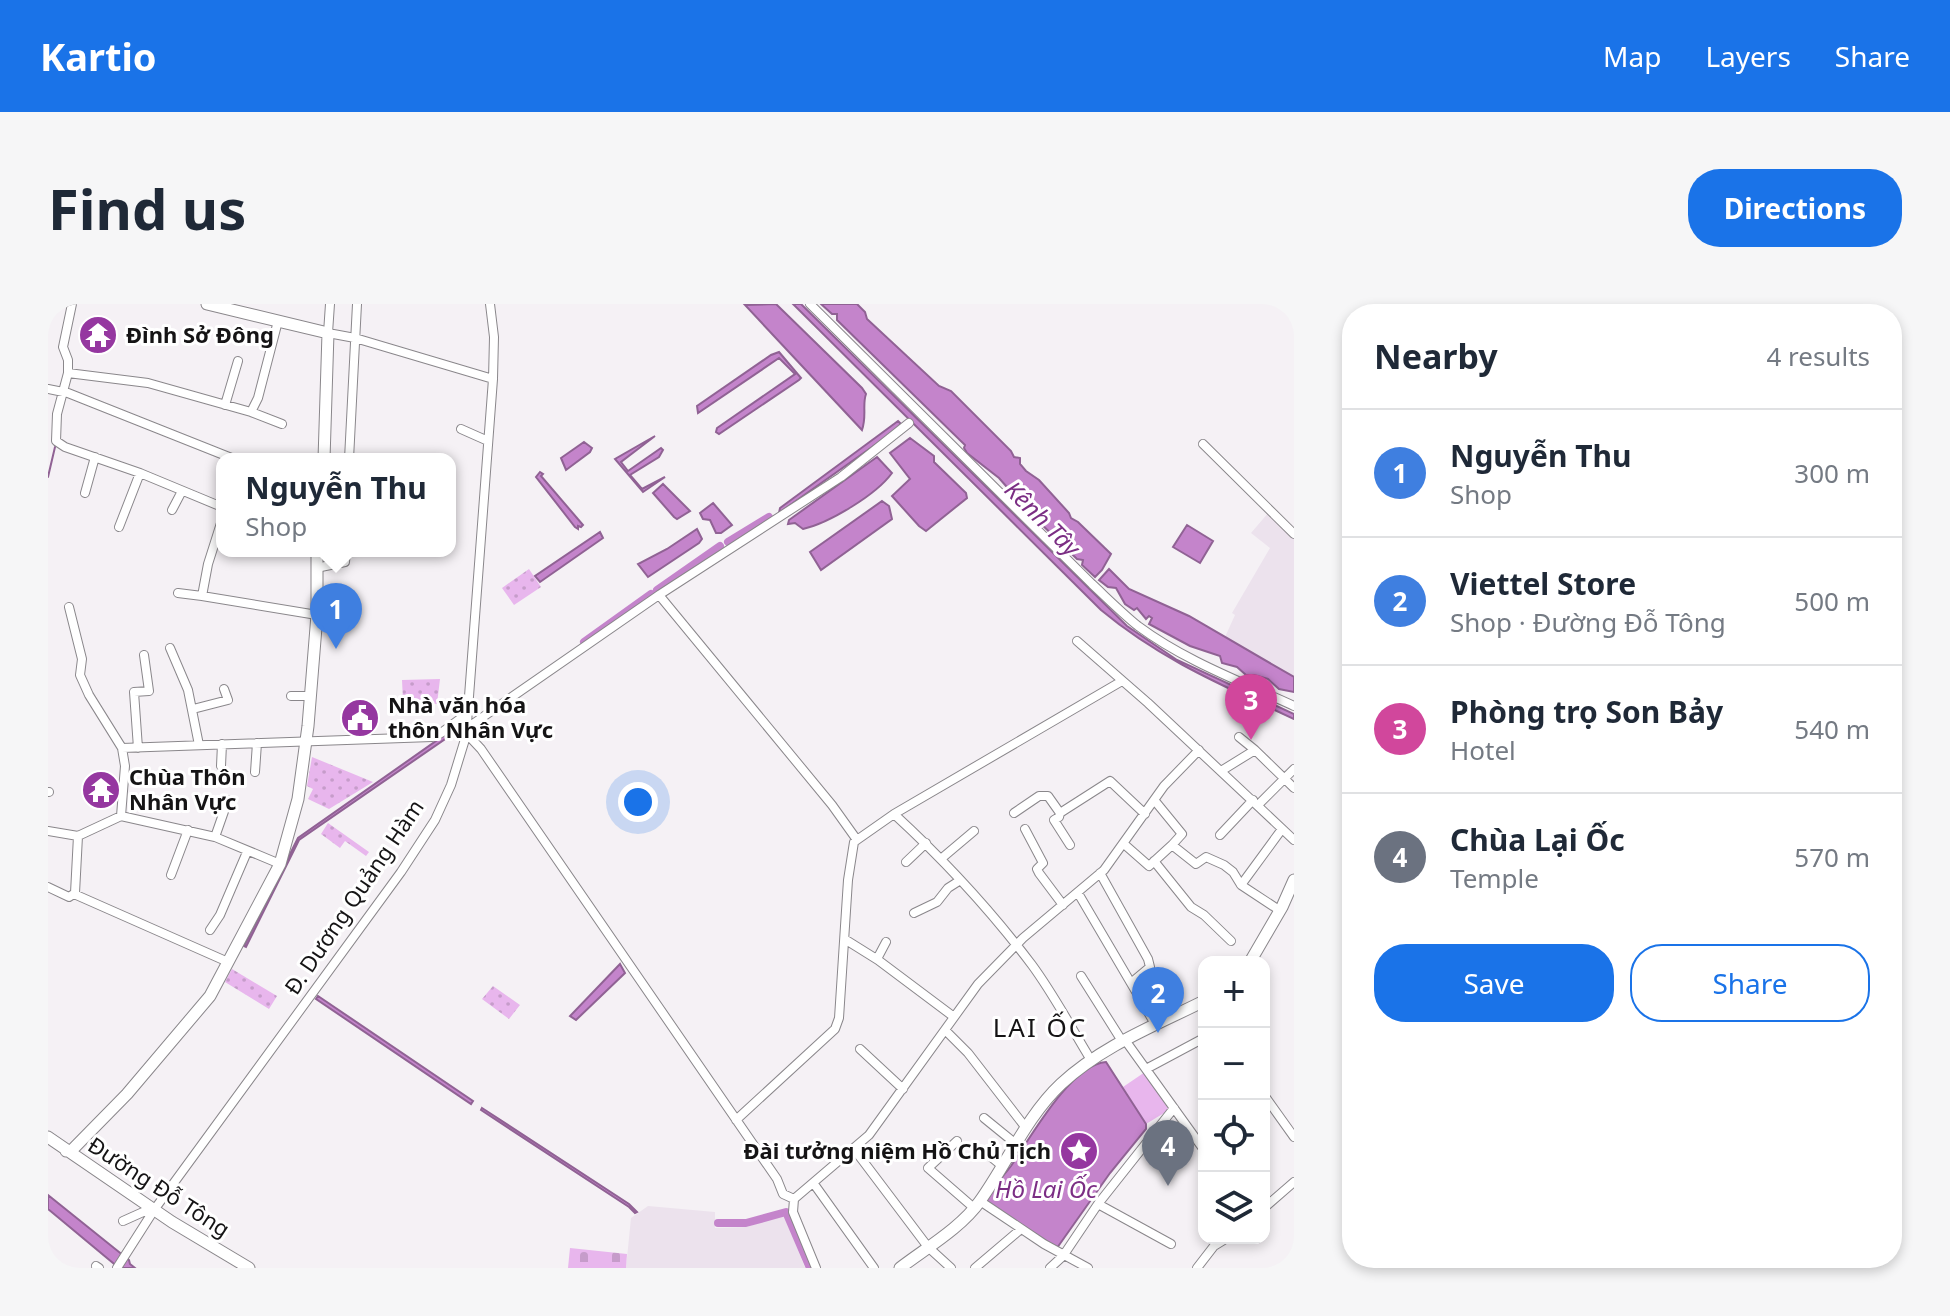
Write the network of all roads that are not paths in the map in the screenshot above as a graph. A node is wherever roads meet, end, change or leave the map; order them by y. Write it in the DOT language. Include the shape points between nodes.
graph roads {
  1 [pos="72,304"];
  2 [pos="207,304"];
  3 [pos="330,304"];
  4 [pos="357,304"];
  5 [pos="490,304"];
  6 [pos="810,304"];
  7 [pos="1287,304"];
  8 [pos="245,308"];
  9 [pos="1294,311"];
  10 [pos="278,321"];
  11 [pos="328,333"];
  12 [pos="355,338"];
  13 [pos="238,361"];
  14 [pos="68,373"];
  15 [pos="493,379"];
  16 [pos="48,389"];
  17 [pos="63,394"];
  18 [pos="225,405"];
  19 [pos="251,412"];
  20 [pos="53,413"];
  21 [pos="909,423"];
  22 [pos="282,424"];
  23 [pos="461,429"];
  24 [pos="488,441"];
  25 [pos="1203,444"];
  26 [pos="219,453"];
  27 [pos="324,453"];
  28 [pos="349,453"];
  29 [pos="95,457"];
  30 [pos="140,473"];
  31 [pos="182,491"];
  32 [pos="85,493"];
  33 [pos="216,505"];
  34 [pos="172,510"];
  35 [pos="119,527"];
  36 [pos="1294,534"];
  37 [pos="216,539"];
  38 [pos="317,557"];
  39 [pos="345,557"];
  40 [pos="316,568"];
  41 [pos="178,593"];
  42 [pos="659,595"];
  43 [pos="202,596"];
  44 [pos="69,607"];
  45 [pos="317,615"];
  46 [pos="1077,641"];
  47 [pos="170,648"];
  48 [pos="144,655"];
  49 [pos="1122,681"];
  50 [pos="224,689"];
  51 [pos="314,694"];
  52 [pos="291,696"];
  53 [pos="1294,706"];
  54 [pos="193,709"];
  55 [pos="468,713"];
  56 [pos="463,731"];
  57 [pos="1239,737"];
  58 [pos="306,741"];
  59 [pos="257,743"];
  60 [pos="222,744"];
  61 [pos="199,745"];
  62 [pos="122,748"];
  63 [pos="138,748"];
  64 [pos="1199,750"];
  65 [pos="1255,750"];
  66 [pos="221,766"];
  67 [pos="1294,769"];
  68 [pos="1221,771"];
  69 [pos="255,772"];
  70 [pos="1284,778"];
  71 [pos="1294,788"];
  72 [pos="228,800"];
  73 [pos="1155,801"];
  74 [pos="1255,802"];
  75 [pos="1014,813"];
  76 [pos="1060,813"];
  77 [pos="894,814"];
  78 [pos="1145,814"];
  79 [pos="121,816"];
  80 [pos="1025,829"];
  81 [pos="1282,829"];
  82 [pos="188,830"];
  83 [pos="48,831"];
  84 [pos="974,831"];
  85 [pos="1220,835"];
  86 [pos="78,836"];
  87 [pos="215,837"];
  88 [pos="857,840"];
  89 [pos="1294,840"];
  90 [pos="926,843"];
  91 [pos="1124,844"];
  92 [pos="1070,845"];
  93 [pos="1172,845"];
  94 [pos="247,852"];
  95 [pos="942,858"];
  96 [pos="1154,861"];
  97 [pos="906,862"];
  98 [pos="280,864"];
  99 [pos="1100,873"];
  100 [pos="171,875"];
  101 [pos="1294,880"];
  102 [pos="959,881"];
  103 [pos="1241,885"];
  104 [pos="48,887"];
  105 [pos="1078,893"];
  106 [pos="74,894"];
  107 [pos="1063,905"];
  108 [pos="1279,910"];
  109 [pos="914,913"];
  110 [pos="210,930"];
  111 [pos="846,940"];
  112 [pos="1231,941"];
  113 [pos="886,942"];
  114 [pos="1015,945"];
  115 [pos="1252,956"];
  116 [pos="877,959"];
  117 [pos="228,962"];
  118 [pos="1081,976"];
  119 [pos="1132,982"];
  120 [pos="1198,1008"];
  121 [pos="954,1017"];
  122 [pos="1155,1024"];
  123 [pos="945,1030"];
  124 [pos="1123,1041"];
  125 [pos="1198,1041"];
  126 [pos="860,1049"];
  127 [pos="1091,1060"];
  128 [pos="1146,1069"];
  129 [pos="903,1089"];
  130 [pos="1268,1100"];
  131 [pos="1174,1108"];
  132 [pos="984,1118"];
  133 [pos="736,1120"];
  134 [pos="1026,1128"];
  135 [pos="48,1137"];
  136 [pos="1294,1137"];
  137 [pos="957,1141"];
  138 [pos="1198,1142"];
  139 [pos="1016,1144"];
  140 [pos="854,1149"];
  141 [pos="66,1151"];
  142 [pos="985,1152"];
  143 [pos="1002,1166"];
  144 [pos="1294,1182"];
  145 [pos="814,1184"];
  146 [pos="794,1199"];
  147 [pos="1270,1203"];
  148 [pos="1098,1204"];
  149 [pos="977,1205"];
  150 [pos="153,1209"];
  151 [pos="123,1221"];
  152 [pos="1021,1229"];
  153 [pos="1171,1244"];
  154 [pos="1217,1244"];
  155 [pos="928,1247"];
  156 [pos="1063,1256"];
  157 [pos="117,1268"];
  158 [pos="249,1268"];
  159 [pos="816,1268"];
  160 [pos="874,1268"];
  161 [pos="900,1268"];
  162 [pos="951,1268"];
  163 [pos="975,1268"];
  164 [pos="1050,1268"];
  165 [pos="1088,1268"];
  166 [pos="1197,1268"];
  1 -- 14 [label="street" via="63,347"];
  2 -- 8 [label="main road"];
  3 -- 11 [label="street"];
  4 -- 12 [label="street"];
  5 -- 15 [label="street, Đ. Dương Quảng Hàm"];
  6 -- 53 [label="street" via="1137,625 1219,672"];
  7 -- 9 [label="street"];
  8 -- 10 [label="main road"];
  10 -- 11 [label="main road"];
  10 -- 19 [label="street"];
  11 -- 12 [label="street"];
  11 -- 27 [label="main road"];
  12 -- 15 [label="street"];
  12 -- 28 [label="street"];
  13 -- 18 [label="street"];
  14 -- 17 [label="street"];
  14 -- 18 [label="street" via="127,379"];
  15 -- 24 [label="street, Đ. Dương Quảng Hàm"];
  16 -- 17 [label="street"];
  17 -- 20 [label="street"];
  17 -- 26 [label="street"];
  18 -- 19 [label="street"];
  19 -- 22 [label="street"];
  20 -- 29 [label="street" via="58,444"];
  21 -- 42 [label="street" via="841,477"];
  23 -- 24 [label="street"];
  24 -- 55 [label="street, Đ. Dương Quảng Hàm"];
  25 -- 36 [label="street"];
  29 -- 30 [label="street"];
  29 -- 32 [label="street"];
  30 -- 31 [label="street"];
  30 -- 35 [label="street"];
  31 -- 33 [label="street"];
  31 -- 34 [label="street"];
  37 -- 43 [label="street"];
  38 -- 40 [label="main road"];
  39 -- 40 [label="street" via="345,562"];
  40 -- 45 [label="main road"];
  41 -- 43 [label="street"];
  42 -- 56 [label="street"];
  42 -- 88 [label="street"];
  43 -- 45 [label="street"];
  44 -- 62 [label="street" via="82,659 80,675"];
  45 -- 51 [label="main road"];
  46 -- 49 [label="street"];
  47 -- 54 [label="street"];
  48 -- 63 [label="street" via="149,691 134,692"];
  49 -- 64 [label="street"];
  49 -- 77 [label="street"];
  50 -- 54 [label="street" via="228,700"];
  51 -- 52 [label="street"];
  51 -- 58 [label="main road" via="313,726"];
  54 -- 61 [label="street"];
  55 -- 56 [label="street, Đ. Dương Quảng Hàm"];
  55 -- 58 [label="street" via="432,737"];
  56 -- 133 [label="street" via="481,749"];
  56 -- 150 [label="street, Đ. Dương Quảng Hàm" via="451,785 426,833"];
  57 -- 65 [label="street"];
  58 -- 59 [label="street"];
  58 -- 98 [label="main road" via="298,799"];
  59 -- 60 [label="street"];
  59 -- 69 [label="street"];
  60 -- 61 [label="street"];
  60 -- 66 [label="street"];
  61 -- 63 [label="street"];
  62 -- 63 [label="street"];
  62 -- 79 [label="street"];
  64 -- 68 [label="street"];
  64 -- 73 [label="street"];
  65 -- 68 [label="street"];
  65 -- 70 [label="street"];
  67 -- 70 [label="street"];
  68 -- 74 [label="street"];
  70 -- 71 [label="street"];
  70 -- 74 [label="street"];
  72 -- 87 [label="street"];
  73 -- 78 [label="street"];
  73 -- 93 [label="street" via="1182,834"];
  74 -- 81 [label="street"];
  74 -- 85 [label="street"];
  75 -- 76 [label="street" via="1039,796 1048,796"];
  76 -- 78 [label="street" via="1110,781"];
  76 -- 92 [label="street" via="1054,820"];
  77 -- 88 [label="street"];
  77 -- 90 [label="street"];
  78 -- 91 [label="street"];
  79 -- 82 [label="street"];
  79 -- 86 [label="street"];
  80 -- 107 [label="street" via="1043,863 1039,873"];
  81 -- 89 [label="street"];
  81 -- 103 [label="street"];
  82 -- 87 [label="street"];
  82 -- 100 [label="street"];
  83 -- 86 [label="street"];
  84 -- 95 [label="street"];
  86 -- 106 [label="street"];
  87 -- 94 [label="street"];
  88 -- 111 [label="street" via="848,880"];
  90 -- 95 [label="street"];
  90 -- 97 [label="street"];
  91 -- 96 [label="street" via="1149,866"];
  91 -- 99 [label="street"];
  93 -- 96 [label="street"];
  93 -- 103 [label="street" via="1196,864 1206,857 1224,865"];
  94 -- 98 [label="street"];
  94 -- 110 [label="street"];
  95 -- 102 [label="street"];
  96 -- 112 [label="street" via="1191,907"];
  98 -- 117 [label="main road"];
  99 -- 105 [label="street"];
  99 -- 119 [label="street" via="1148,959 1150,967"];
  101 -- 108 [label="main road"];
  102 -- 109 [label="street" via="937,902"];
  102 -- 114 [label="street"];
  103 -- 108 [label="street"];
  104 -- 106 [label="street" via="69,897"];
  105 -- 107 [label="street"];
  105 -- 119 [label="street"];
  106 -- 117 [label="street"];
  107 -- 114 [label="street"];
  108 -- 115 [label="main road" via="1262,931"];
  111 -- 116 [label="street"];
  111 -- 133 [label="street" via="835,1029"];
  113 -- 116 [label="street"];
  114 -- 121 [label="street"];
  114 -- 127 [label="street"];
  116 -- 121 [label="street"];
  117 -- 141 [label="main road" via="186,1026 119,1103"];
  118 -- 124 [label="street"];
  119 -- 122 [label="street"];
  120 -- 122 [label="main road"];
  121 -- 123 [label="street"];
  122 -- 124 [label="main road"];
  123 -- 129 [label="street"];
  123 -- 134 [label="street"];
  124 -- 127 [label="main road"];
  124 -- 128 [label="street"];
  125 -- 128 [label="street"];
  126 -- 129 [label="street"];
  127 -- 134 [label="main road" via="1059,1086"];
  128 -- 131 [label="street"];
  129 -- 140 [label="street"];
  130 -- 136 [label="street"];
  131 -- 138 [label="street"];
  131 -- 148 [label="street"];
  132 -- 139 [label="street"];
  133 -- 146 [label="street" via="783,1194"];
  134 -- 139 [label="main road"];
  135 -- 141 [label="main road, Đường Đỗ Tông"];
  137 -- 149 [label="street" via="928,1168"];
  139 -- 143 [label="main road"];
  140 -- 145 [label="street"];
  140 -- 155 [label="street"];
  141 -- 150 [label="main road, Đường Đỗ Tông"];
  142 -- 143 [label="street"];
  143 -- 149 [label="main road"];
  144 -- 147 [label="street"];
  145 -- 146 [label="street"];
  145 -- 160 [label="street"];
  146 -- 159 [label="street" via="793,1212"];
  148 -- 153 [label="street"];
  148 -- 156 [label="street"];
  149 -- 152 [label="street"];
  149 -- 155 [label="main road"];
  150 -- 151 [label="street"];
  150 -- 157 [label="street, Đ. Dương Quảng Hàm"];
  150 -- 158 [label="main road, Đường Đỗ Tông"];
  152 -- 156 [label="street"];
  152 -- 163 [label="street"];
  154 -- 166 [label="street"];
  155 -- 161 [label="main road"];
  155 -- 162 [label="street"];
  156 -- 164 [label="street"];
  156 -- 165 [label="street"];
}
